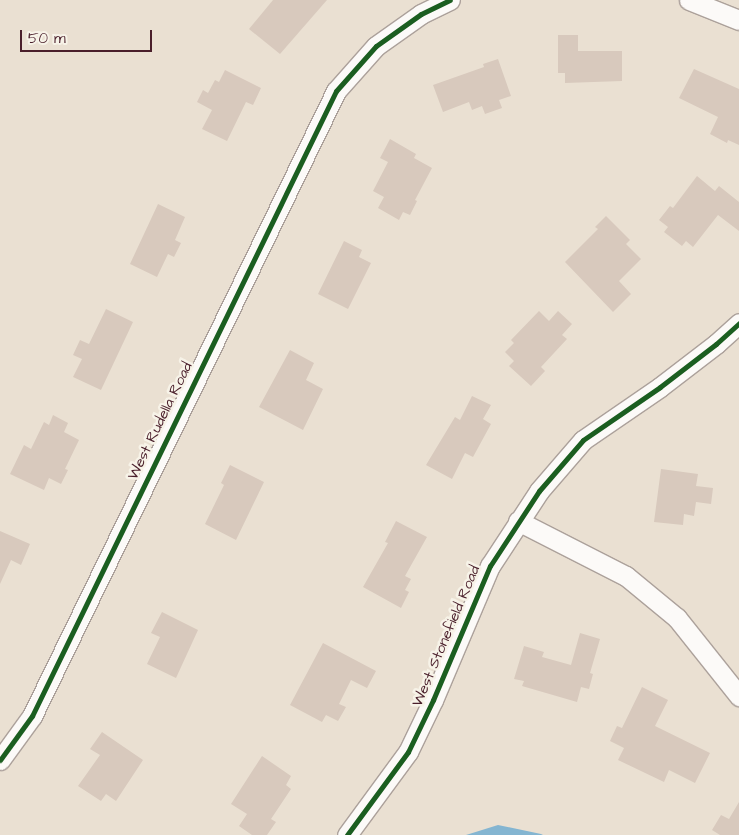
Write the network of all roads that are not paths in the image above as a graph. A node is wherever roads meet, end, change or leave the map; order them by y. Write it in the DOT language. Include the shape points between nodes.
graph roads {
  1 [pos="450,0"];
  2 [pos="689,0"];
  3 [pos="739,20"];
  4 [pos="739,323"];
  5 [pos="518,521"];
  6 [pos="739,696"];
  7 [pos="0,760"];
  8 [pos="347,835"];
  1 -- 7 [label="street, West Rudella Road" via="421,14 376,46 336,91 32,716"];
  2 -- 3 [label="street"];
  4 -- 5 [label="street, West Stonefield Road" via="660,387 583,440 544,484"];
  5 -- 6 [label="street" via="626,576 677,618"];
  5 -- 8 [label="street, West Stonefield Road" via="490,566 408,752"];
}
